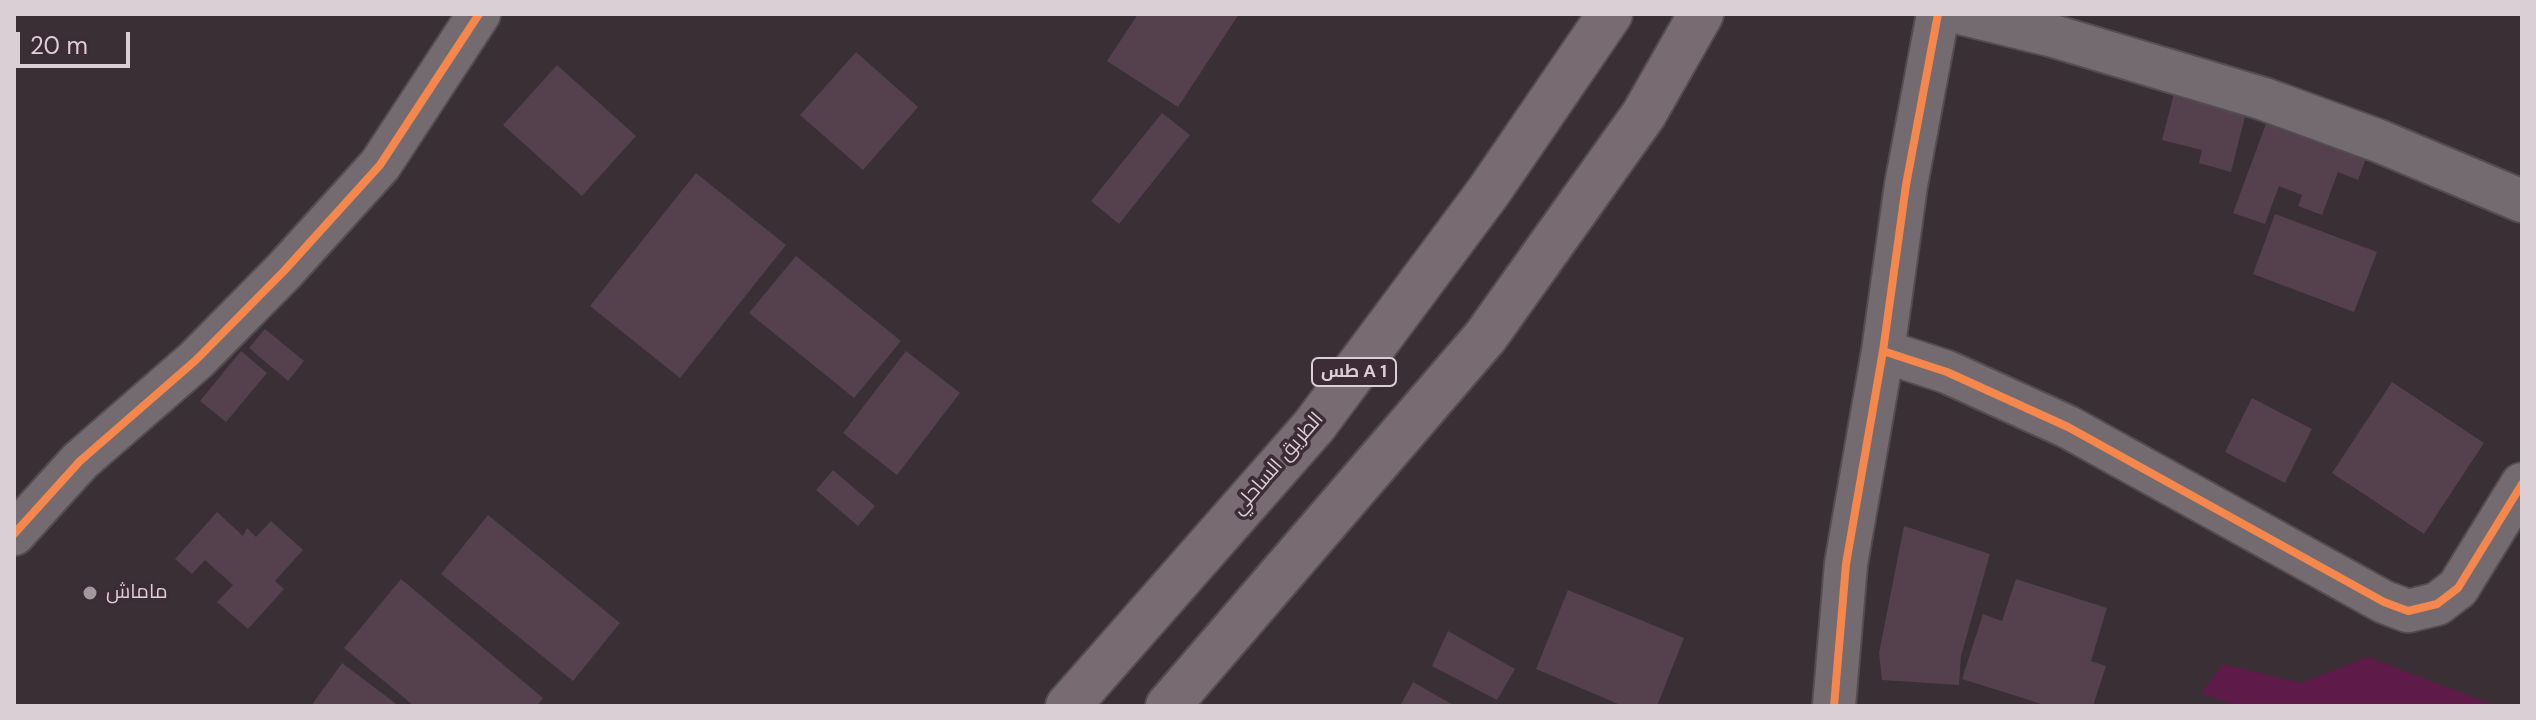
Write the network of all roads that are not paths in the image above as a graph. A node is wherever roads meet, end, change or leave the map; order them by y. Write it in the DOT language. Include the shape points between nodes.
graph roads {
  1 [pos="479,14"];
  2 [pos="1610,14"];
  3 [pos="1701,14"];
  4 [pos="1938,14"];
  5 [pos="1964,14"];
  6 [pos="2522,201"];
  7 [pos="1883,351"];
  8 [pos="2522,484"];
  9 [pos="14,534"];
  10 [pos="1068,706"];
  11 [pos="1168,706"];
  12 [pos="1834,706"];
  1 -- 9 [label="street" via="380,165 273,283 196,360 80,461"];
  2 -- 10 [label="highway, الطريق الساحلي / طس A 1" via="1489,191 1314,426"];
  3 -- 11 [label="highway" via="1644,114 1486,336"];
  4 -- 7 [label="street" via="1906,185"];
  5 -- 6 [label="street" via="2264,99"];
  7 -- 8 [label="street" via="1947,372 2068,427 2408,611 2437,604 2458,588"];
  7 -- 12 [label="street" via="1846,564"];
}
